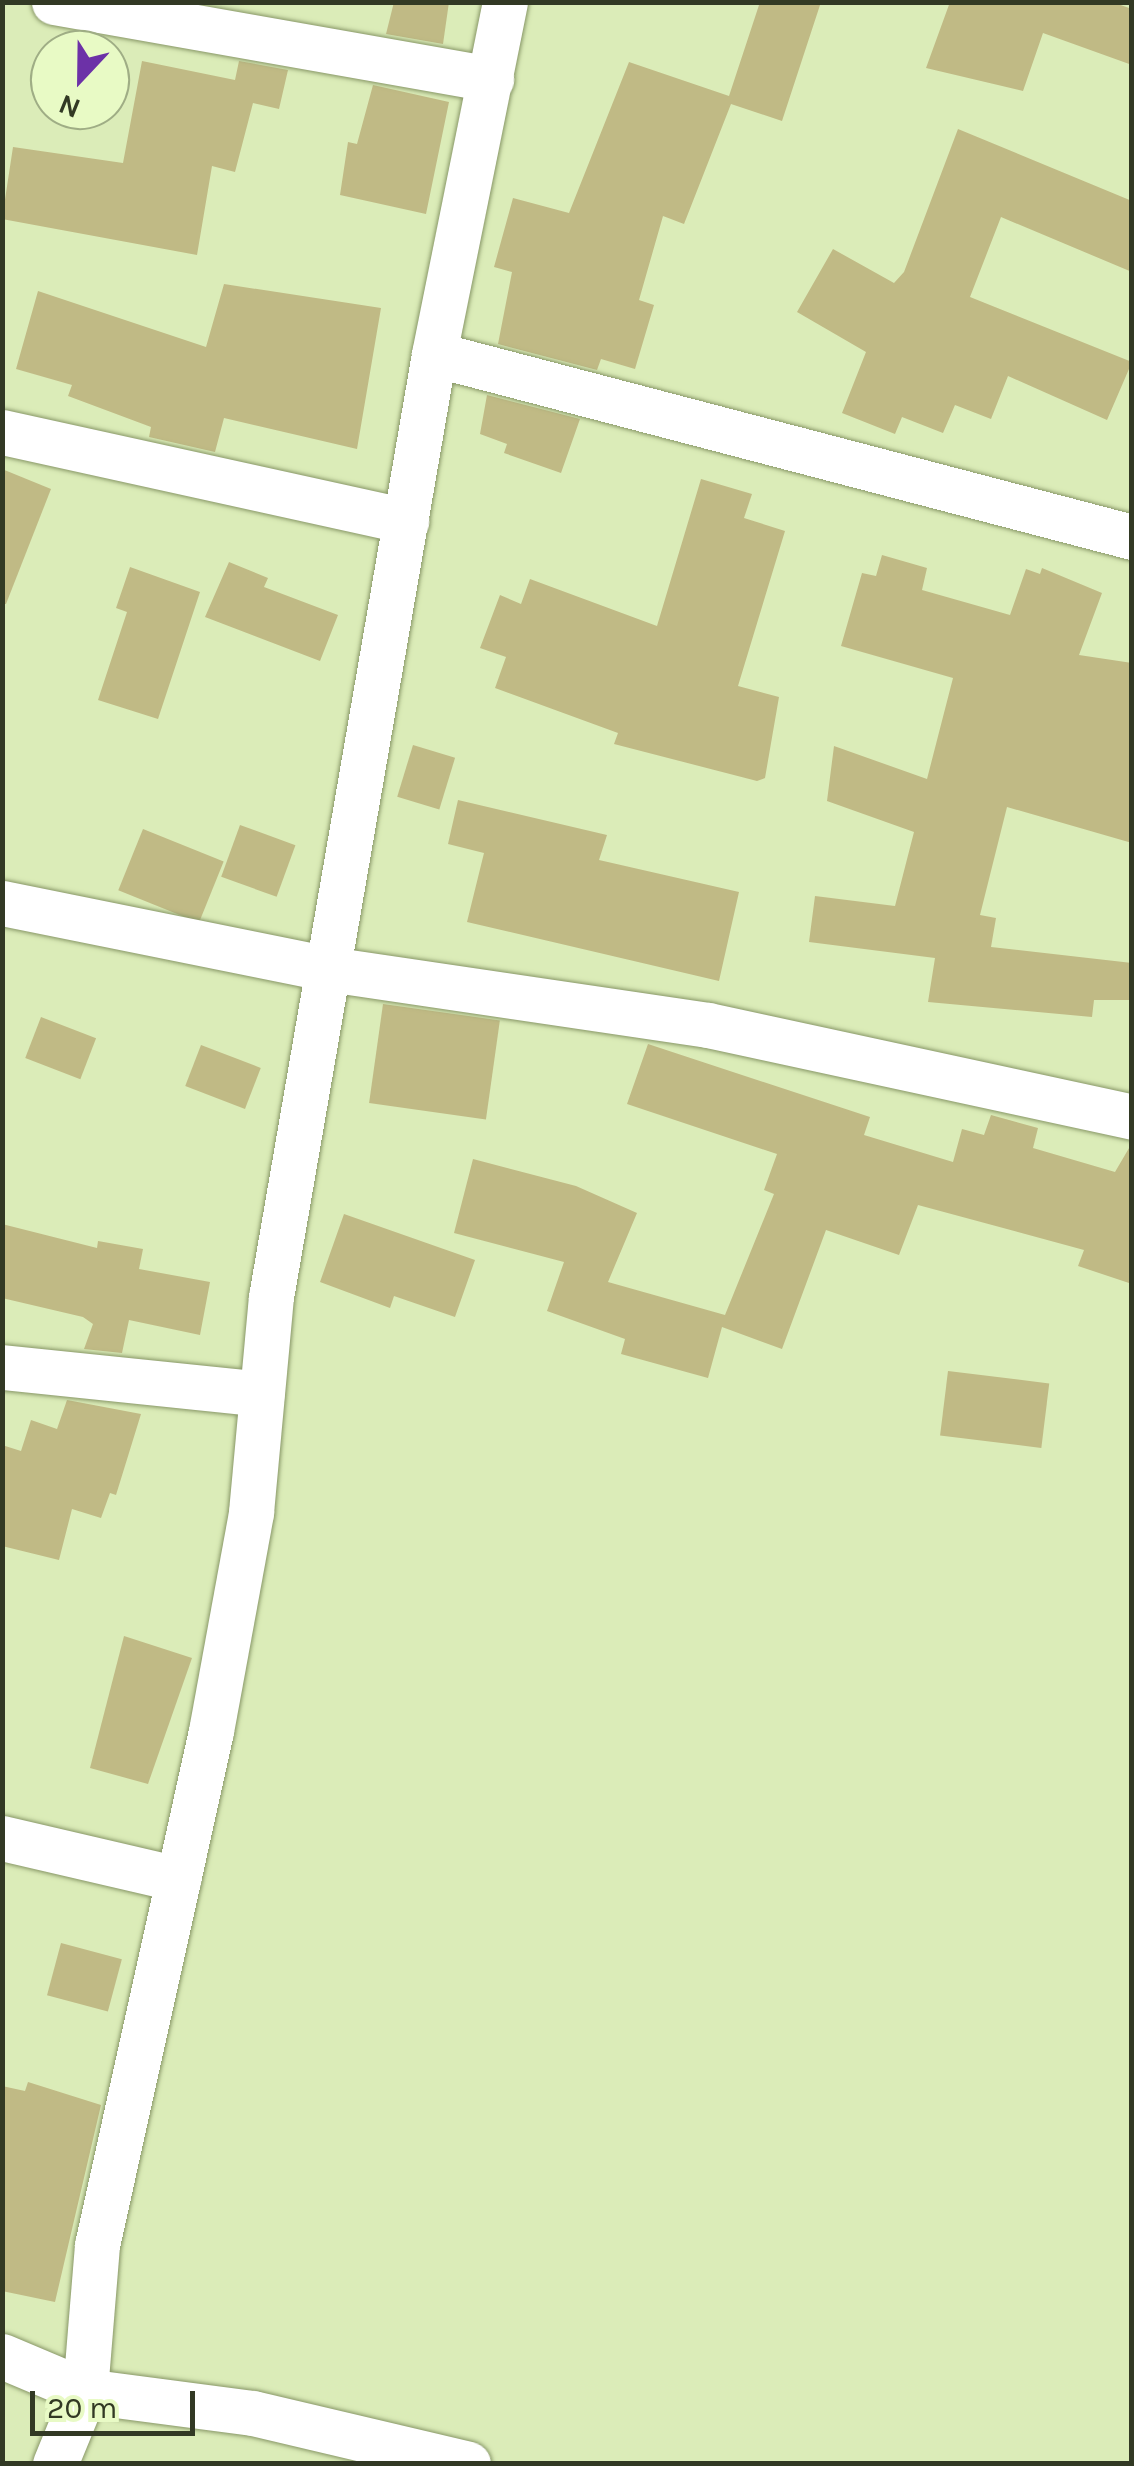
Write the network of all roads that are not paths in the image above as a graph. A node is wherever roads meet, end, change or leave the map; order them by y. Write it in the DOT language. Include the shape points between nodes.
graph roads {
  1 [pos="54,2"];
  2 [pos="506,2"];
  3 [pos="491,79"];
  4 [pos="434,354"];
  5 [pos="2,432"];
  6 [pos="406,521"];
  7 [pos="1132,537"];
  8 [pos="2,902"];
  9 [pos="330,969"];
  10 [pos="1132,1117"];
  11 [pos="2,1367"];
  12 [pos="262,1394"];
  13 [pos="2,1838"];
  14 [pos="178,1879"];
  15 [pos="2,2356"];
  16 [pos="85,2391"];
  17 [pos="54,2464"];
  18 [pos="468,2464"];
  1 -- 3 [label="street"];
  2 -- 3 [label="street"];
  3 -- 4 [label="street"];
  4 -- 6 [label="street"];
  4 -- 7 [label="street"];
  5 -- 6 [label="street"];
  6 -- 9 [label="street"];
  8 -- 9 [label="street"];
  9 -- 10 [label="street" via="708,1025"];
  9 -- 12 [label="street" via="271,1297"];
  11 -- 12 [label="street"];
  12 -- 14 [label="street" via="251,1512"];
  13 -- 14 [label="street"];
  14 -- 16 [label="street" via="97,2246"];
  15 -- 16 [label="street"];
  16 -- 17 [label="street"];
  16 -- 18 [label="street" via="253,2414"];
}
